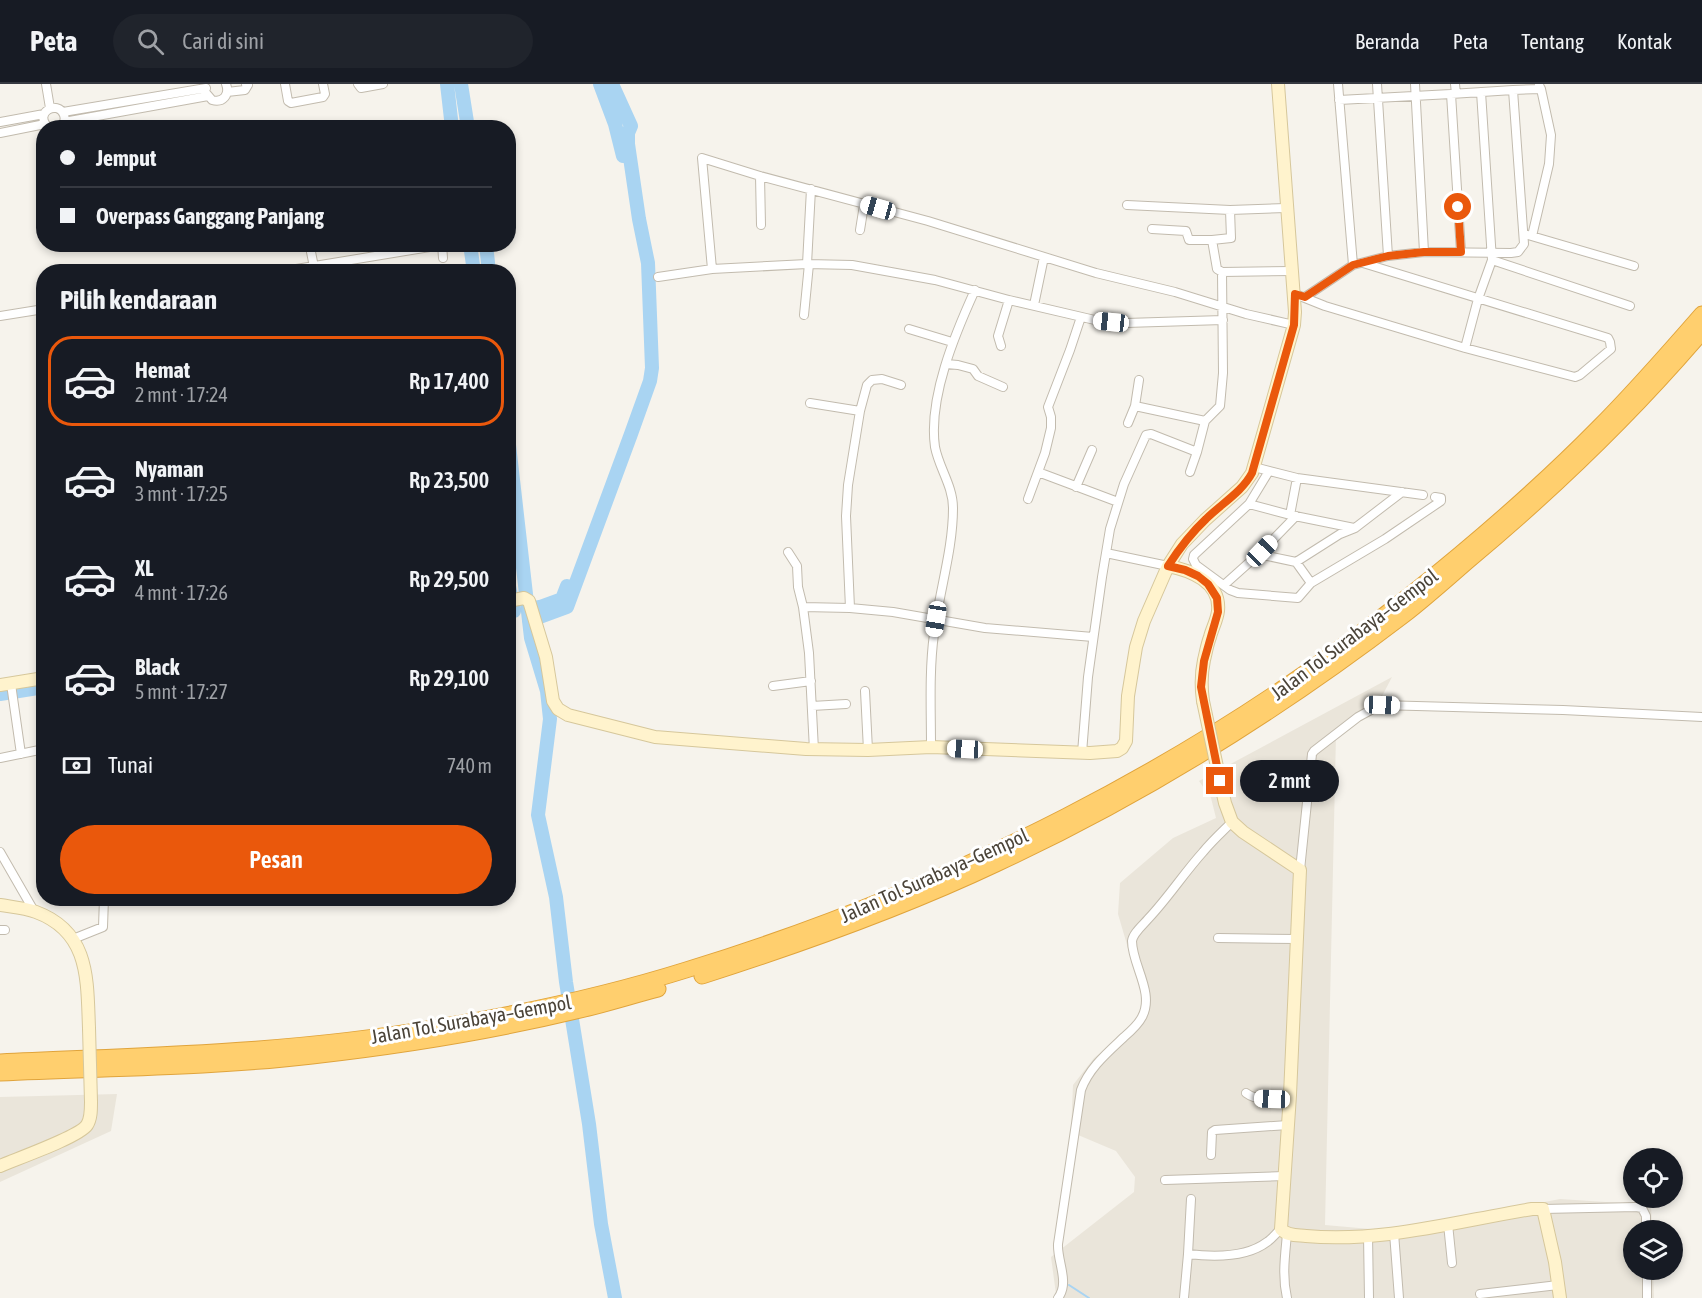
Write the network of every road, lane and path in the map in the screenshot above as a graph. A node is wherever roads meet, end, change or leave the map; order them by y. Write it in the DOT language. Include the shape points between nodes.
graph roads {
  1 [pos="46,84"];
  2 [pos="248,84"];
  3 [pos="285,84"];
  4 [pos="323,84"];
  5 [pos="358,84"];
  6 [pos="383,84"];
  7 [pos="1278,84"];
  8 [pos="1338,84"];
  9 [pos="1377,84"];
  10 [pos="1415,84"];
  11 [pos="226,86"];
  12 [pos="1540,86"];
  13 [pos="1516,88"];
  14 [pos="207,89"];
  15 [pos="1486,89"];
  16 [pos="1454,91"];
  17 [pos="1415,96"];
  18 [pos="1379,98"];
  19 [pos="1339,100"];
  20 [pos="47,111"];
  21 [pos="44,120"];
  22 [pos="62,120"];
  23 [pos="0,122"];
  24 [pos="36,127"];
  25 [pos="0,132"];
  26 [pos="760,176"];
  27 [pos="811,189"];
  28 [pos="864,205"];
  29 [pos="1126,205"];
  30 [pos="1286,208"];
  31 [pos="1230,210"];
  32 [pos="761,225"];
  33 [pos="1152,229"];
  34 [pos="860,230"];
  35 [pos="1522,233"];
  36 [pos="1532,236"];
  37 [pos="1212,240"];
  38 [pos="311,252"];
  39 [pos="403,252"];
  40 [pos="443,252"];
  41 [pos="1424,252"];
  42 [pos="1461,252"];
  43 [pos="1388,256"];
  44 [pos="1492,256"];
  45 [pos="1044,257"];
  46 [pos="443,258"];
  47 [pos="1363,263"];
  48 [pos="313,264"];
  49 [pos="336,264"];
  50 [pos="808,264"];
  51 [pos="1353,265"];
  52 [pos="1634,266"];
  53 [pos="712,269"];
  54 [pos="1292,271"];
  55 [pos="1222,272"];
  56 [pos="658,277"];
  57 [pos="975,290"];
  58 [pos="1300,296"];
  59 [pos="1478,299"];
  60 [pos="1010,300"];
  61 [pos="1034,305"];
  62 [pos="1630,306"];
  63 [pos="1222,307"];
  64 [pos="36,310"];
  65 [pos="1702,314"];
  66 [pos="804,315"];
  67 [pos="0,316"];
  68 [pos="1081,317"];
  69 [pos="1223,320"];
  70 [pos="1294,325"];
  71 [pos="909,329"];
  72 [pos="1702,332"];
  73 [pos="952,342"];
  74 [pos="1001,346"];
  75 [pos="1465,348"];
  76 [pos="946,364"];
  77 [pos="1139,380"];
  78 [pos="901,385"];
  79 [pos="1003,387"];
  80 [pos="810,403"];
  81 [pos="1136,406"];
  82 [pos="860,411"];
  83 [pos="1205,421"];
  84 [pos="1128,423"];
  85 [pos="1092,450"];
  86 [pos="1197,452"];
  87 [pos="1254,467"];
  88 [pos="1269,471"];
  89 [pos="1038,472"];
  90 [pos="1190,472"];
  91 [pos="1297,478"];
  92 [pos="1077,487"];
  93 [pos="1402,492"];
  94 [pos="1423,495"];
  95 [pos="1435,496"];
  96 [pos="1028,499"];
  97 [pos="1118,502"];
  98 [pos="1249,504"];
  99 [pos="1293,515"];
  100 [pos="1355,528"];
  101 [pos="788,552"];
  102 [pos="1106,553"];
  103 [pos="1258,554"];
  104 [pos="1296,562"];
  105 [pos="1168,566"];
  106 [pos="1311,583"];
  107 [pos="1224,585"];
  108 [pos="516,600"];
  109 [pos="803,607"];
  110 [pos="850,608"];
  111 [pos="936,619"];
  112 [pos="1093,637"];
  113 [pos="36,680"];
  114 [pos="811,681"];
  115 [pos="773,686"];
  116 [pos="9,687"];
  117 [pos="865,692"];
  118 [pos="846,704"];
  119 [pos="812,706"];
  120 [pos="1702,717"];
  121 [pos="931,747"];
  122 [pos="814,750"];
  123 [pos="868,750"];
  124 [pos="36,751"];
  125 [pos="1082,753"];
  126 [pos="21,754"];
  127 [pos="0,758"];
  128 [pos="1232,822"];
  129 [pos="0,852"];
  130 [pos="1300,870"];
  131 [pos="0,905"];
  132 [pos="104,906"];
  133 [pos="34,911"];
  134 [pos="1218,938"];
  135 [pos="73,939"];
  136 [pos="1287,939"];
  137 [pos="570,1007"];
  138 [pos="0,1062"];
  139 [pos="0,1073"];
  140 [pos="1246,1093"];
  141 [pos="1281,1099"];
  142 [pos="1288,1125"];
  143 [pos="1211,1155"];
  144 [pos="0,1166"];
  145 [pos="1281,1177"];
  146 [pos="1165,1180"];
  147 [pos="1191,1199"];
  148 [pos="1543,1209"];
  149 [pos="1646,1220"];
  150 [pos="1448,1224"];
  151 [pos="1284,1231"];
  152 [pos="1394,1233"];
  153 [pos="1368,1235"];
  154 [pos="1188,1252"];
  155 [pos="1452,1263"];
  156 [pos="1647,1280"];
  157 [pos="1559,1292"];
  158 [pos="1480,1294"];
  159 [pos="1058,1298"];
  160 [pos="1185,1298"];
  161 [pos="1287,1298"];
  162 [pos="1369,1298"];
  163 [pos="1399,1298"];
  164 [pos="1647,1298"];
  1 -- 20 [label="street"];
  2 -- 11 [label="street" via="245,90"];
  3 -- 4 [label="street" via="291,103 323,97"];
  5 -- 6 [label="street" via="361,88"];
  7 -- 30 [label="street"];
  8 -- 19 [label="street"];
  9 -- 18 [label="street"];
  10 -- 17 [label="street"];
  11 -- 14 [label="street" via="225,97 216,101"];
  12 -- 13 [label="street"];
  12 -- 36 [label="street" via="1551,135 1550,164"];
  13 -- 15 [label="street"];
  13 -- 35 [label="street"];
  14 -- 22 [label="street"];
  15 -- 16 [label="street"];
  15 -- 44 [label="street"];
  16 -- 17 [label="street"];
  16 -- 42 [label="street"];
  17 -- 18 [label="street"];
  17 -- 41 [label="street"];
  18 -- 19 [label="street"];
  18 -- 43 [label="street"];
  19 -- 51 [label="street"];
  20 -- 21 [label="street"];
  20 -- 22 [label="street" via="55,107"];
  20 -- 23 [label="street"];
  24 -- 25 [label="street"];
  26 -- 27 [label="street"];
  26 -- 32 [label="street"];
  26 -- 53 [label="street" via="702,158"];
  27 -- 28 [label="street"];
  27 -- 50 [label="street"];
  28 -- 34 [label="street"];
  28 -- 45 [label="street"];
  29 -- 31 [label="street"];
  30 -- 31 [label="street"];
  30 -- 54 [label="street"];
  31 -- 37 [label="street" via="1231,238"];
  33 -- 37 [label="street" via="1186,231 1189,240"];
  35 -- 36 [label="street"];
  35 -- 44 [label="street" via="1524,244 1518,252"];
  36 -- 52 [label="street"];
  37 -- 55 [label="street" via="1217,269"];
  38 -- 48 [label="street"];
  39 -- 49 [label="street"];
  40 -- 46 [label="street"];
  41 -- 42 [label="street"];
  41 -- 43 [label="street"];
  42 -- 44 [label="street"];
  43 -- 47 [label="street"];
  44 -- 59 [label="street"];
  44 -- 62 [label="street"];
  45 -- 61 [label="street"];
  45 -- 63 [label="street"];
  47 -- 51 [label="street"];
  47 -- 59 [label="street"];
  50 -- 53 [label="street"];
  50 -- 57 [label="street" via="887,270"];
  50 -- 66 [label="street"];
  51 -- 58 [label="street"];
  53 -- 56 [label="street"];
  54 -- 55 [label="street"];
  54 -- 58 [label="street"];
  55 -- 63 [label="street"];
  57 -- 60 [label="street"];
  57 -- 73 [label="street"];
  58 -- 70 [label="street"];
  58 -- 75 [label="street"];
  59 -- 75 [label="street"];
  59 -- 75 [label="street" via="1608,338 1611,349 1575,377"];
  60 -- 61 [label="street"];
  60 -- 74 [label="street" via="998,336"];
  61 -- 68 [label="street"];
  63 -- 69 [label="street"];
  63 -- 70 [label="street"];
  64 -- 67 [label="street"];
  65 -- 137 [label="highway, Jalan Tol Surabaya–Gempol" via="1595,431 1475,541 1408,597 1240,717 1085,806 921,886 848,915"];
  68 -- 69 [label="street" via="1126,323"];
  68 -- 89 [label="street" via="1048,407 1051,428"];
  69 -- 83 [label="street" via="1220,406"];
  70 -- 87 [label="street"];
  71 -- 73 [label="street"];
  72 -- 137 [label="highway, Jalan Tol Surabaya–Gempol" via="1568,474 1516,521 1405,614 1235,733 1082,822 888,911 694,979"];
  73 -- 76 [label="street"];
  76 -- 79 [label="street" via="973,369 978,376"];
  76 -- 111 [label="street" via="934,438 953,508"];
  77 -- 81 [label="street"];
  78 -- 82 [label="street" via="872,380"];
  80 -- 82 [label="street"];
  81 -- 83 [label="street"];
  81 -- 84 [label="street"];
  82 -- 110 [label="street" via="846,516"];
  83 -- 86 [label="street"];
  85 -- 92 [label="street"];
  86 -- 90 [label="street"];
  86 -- 97 [label="street" via="1146,435"];
  87 -- 88 [label="street"];
  87 -- 105 [label="street" via="1248,481 1182,544"];
  88 -- 91 [label="street"];
  88 -- 98 [label="street"];
  89 -- 92 [label="street"];
  89 -- 96 [label="street"];
  91 -- 93 [label="street"];
  91 -- 99 [label="street"];
  92 -- 97 [label="street"];
  93 -- 94 [label="street"];
  93 -- 100 [label="street"];
  95 -- 106 [label="street" via="1441,501"];
  97 -- 102 [label="street"];
  98 -- 99 [label="street"];
  98 -- 107 [label="street" via="1194,555 1196,565"];
  99 -- 100 [label="street"];
  99 -- 103 [label="street"];
  100 -- 104 [label="street"];
  101 -- 109 [label="street" via="797,566"];
  102 -- 105 [label="street"];
  102 -- 112 [label="street"];
  103 -- 104 [label="street"];
  103 -- 107 [label="street"];
  104 -- 106 [label="street"];
  105 -- 125 [label="street" via="1136,647 1125,745 1117,751"];
  105 -- 128 [label="street, bridge" via="1198,576 1217,598 1218,612 1201,675 1203,701"];
  106 -- 107 [label="street" via="1298,598 1238,593"];
  108 -- 122 [label="street" via="527,600 546,657 553,701 563,713 655,737"];
  109 -- 110 [label="street"];
  109 -- 114 [label="street"];
  110 -- 111 [label="street"];
  111 -- 112 [label="street" via="985,628"];
  111 -- 121 [label="street" via="931,667"];
  112 -- 125 [label="street"];
  113 -- 116 [label="street"];
  114 -- 115 [label="street"];
  114 -- 119 [label="street"];
  116 -- 126 [label="street"];
  117 -- 123 [label="street"];
  118 -- 119 [label="street"];
  119 -- 122 [label="street"];
  120 -- 130 [label="street" via="1380,705 1358,717 1311,757"];
  121 -- 123 [label="street"];
  121 -- 125 [label="street"];
  122 -- 123 [label="street"];
  124 -- 126 [label="street"];
  126 -- 127 [label="street"];
  128 -- 130 [label="street"];
  128 -- 159 [label="street" via="1134,935 1145,1010 1136,1026 1092,1070 1080,1090 1058,1244 1064,1286"];
  129 -- 133 [label="street"];
  130 -- 136 [label="street"];
  131 -- 133 [label="street"];
  132 -- 135 [label="street" via="103,927"];
  133 -- 135 [label="street" via="56,921"];
  134 -- 136 [label="street"];
  135 -- 144 [label="street, bridge" via="86,969 90,1116 85,1128 70,1137"];
  136 -- 141 [label="street"];
  137 -- 138 [label="highway, Jalan Tol Surabaya–Gempol" via="360,1039 238,1052"];
  137 -- 139 [label="highway, Jalan Tol Surabaya–Gempol" via="443,1038 310,1057"];
  140 -- 141 [label="street" via="1252,1098"];
  141 -- 142 [label="street"];
  142 -- 143 [label="street" via="1215,1130"];
  142 -- 145 [label="street"];
  145 -- 146 [label="street"];
  145 -- 151 [label="street"];
  147 -- 154 [label="street"];
  148 -- 149 [label="street" via="1636,1207 1642,1208"];
  148 -- 150 [label="street"];
  148 -- 157 [label="street"];
  150 -- 152 [label="street"];
  150 -- 155 [label="street"];
  151 -- 153 [label="street" via="1336,1237"];
  151 -- 154 [label="street" via="1248,1251 1207,1256"];
  151 -- 161 [label="street"];
  152 -- 153 [label="street"];
  152 -- 163 [label="street"];
  153 -- 162 [label="street"];
  154 -- 160 [label="street"];
  156 -- 164 [label="street"];
  157 -- 158 [label="street"];
}
